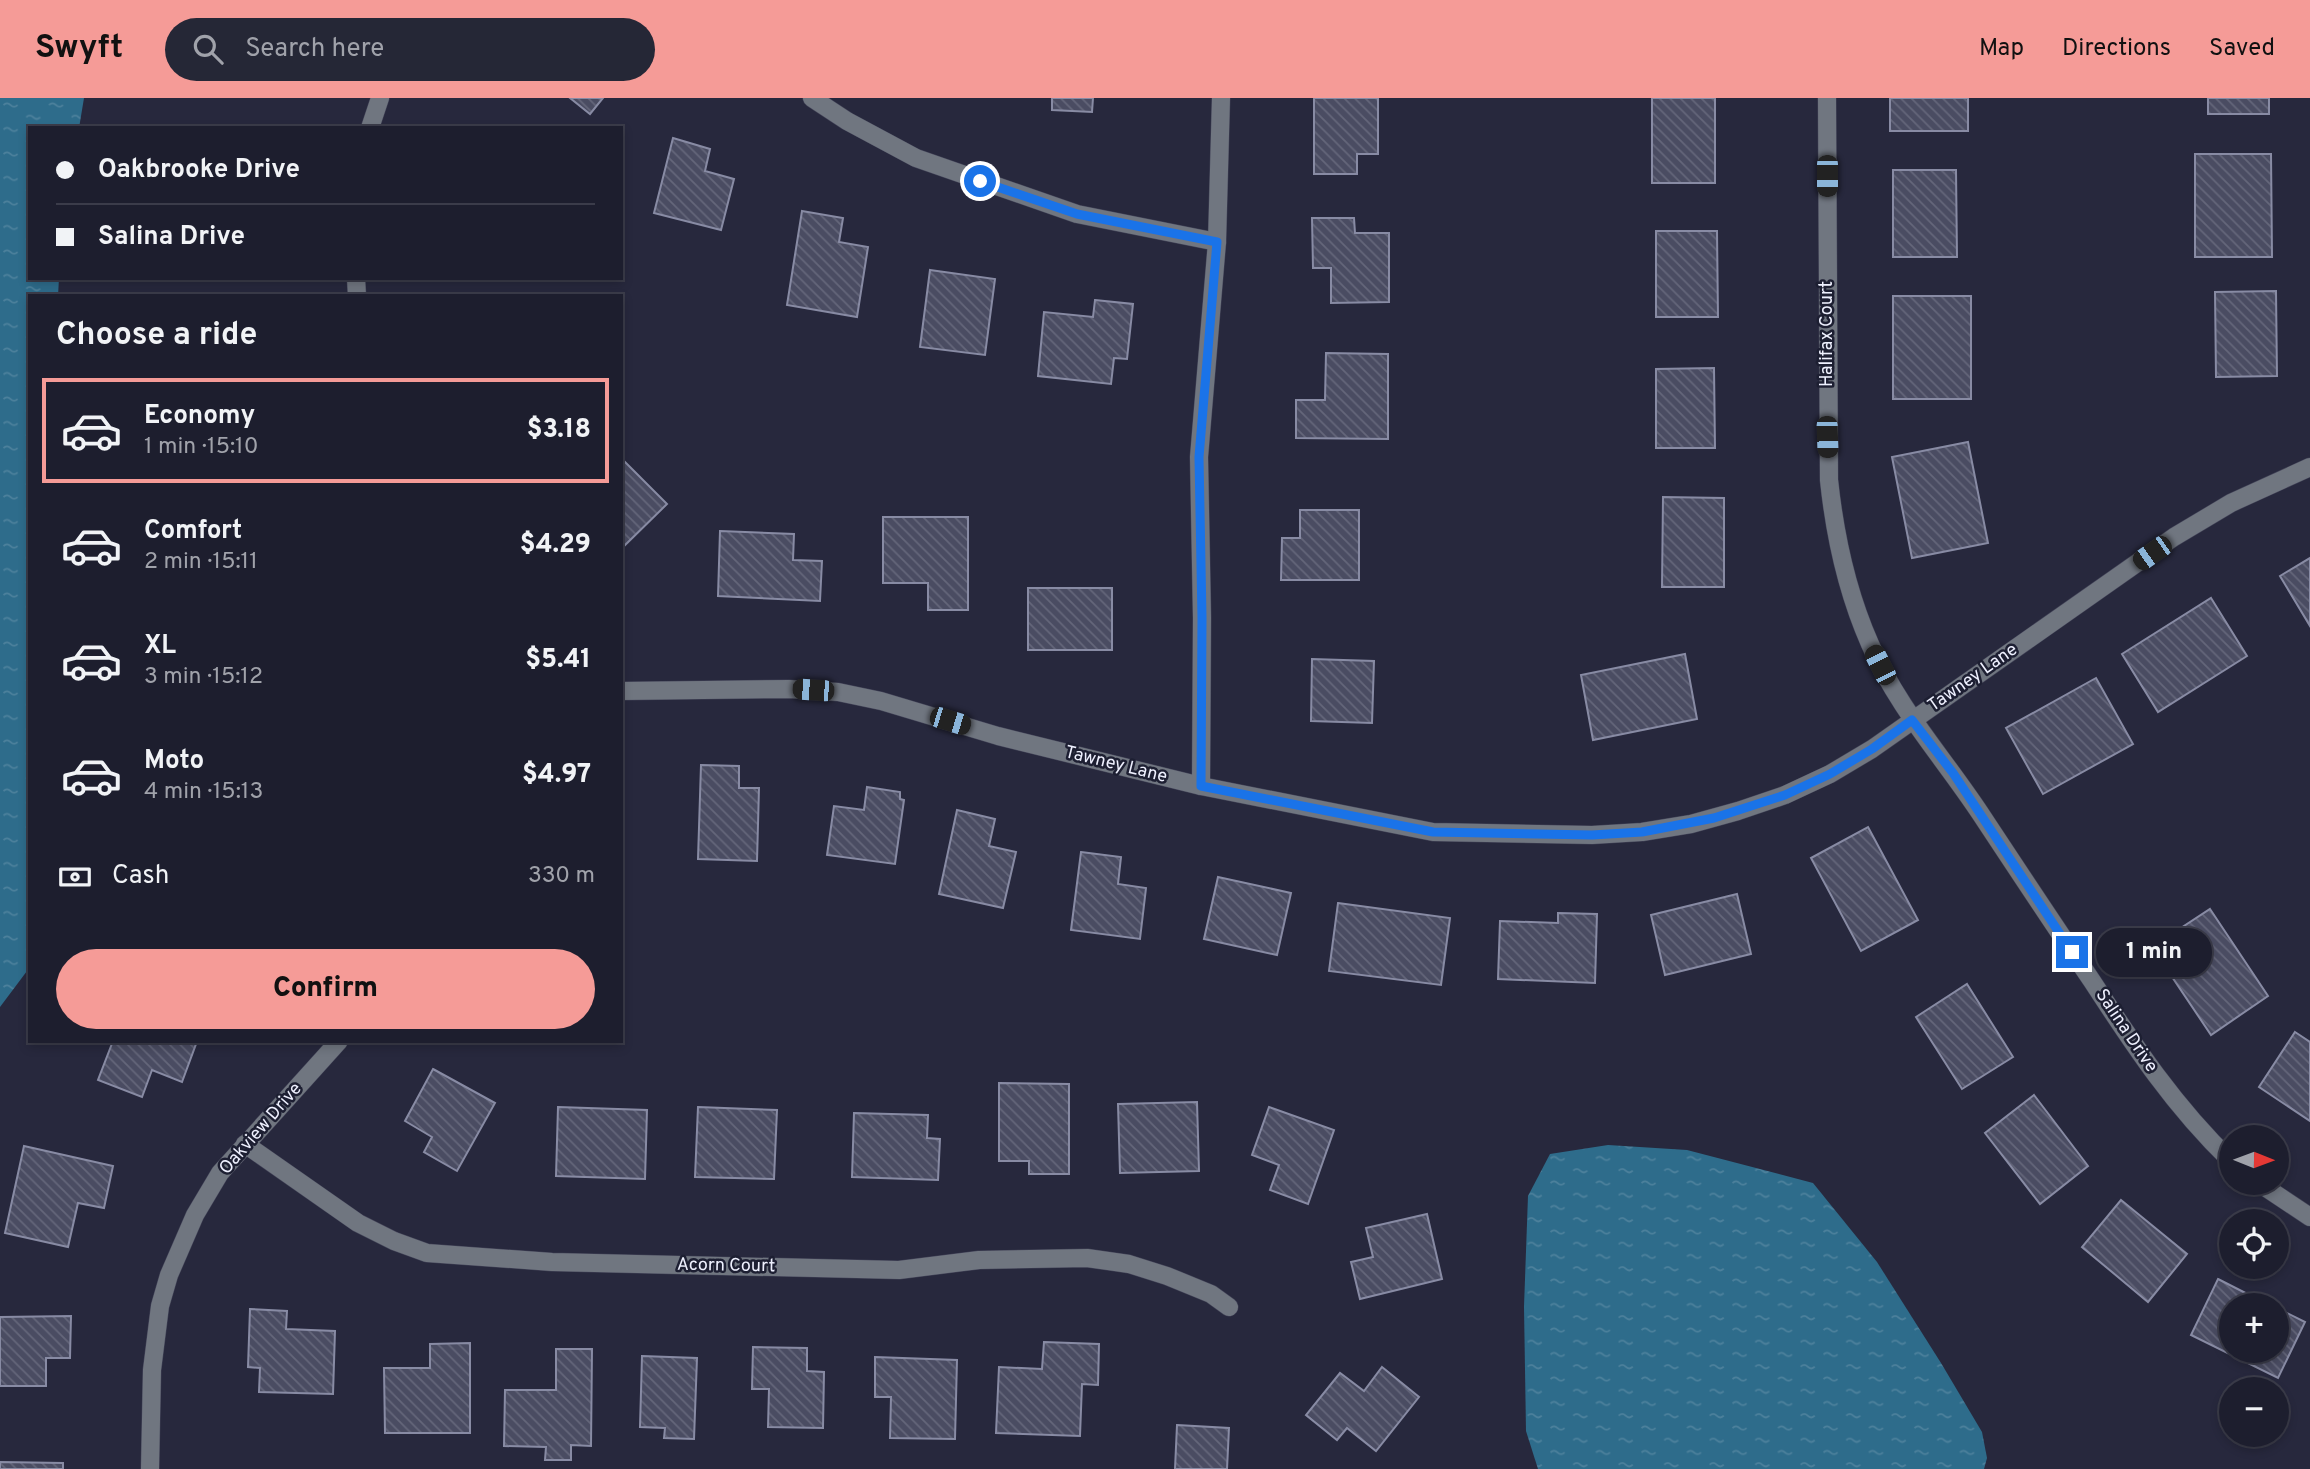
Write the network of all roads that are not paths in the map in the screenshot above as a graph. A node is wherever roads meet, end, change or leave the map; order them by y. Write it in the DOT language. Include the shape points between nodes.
graph roads {
  1 [pos="380,98"];
  2 [pos="812,98"];
  3 [pos="1221,98"];
  4 [pos="1827,98"];
  5 [pos="371,126"];
  6 [pos="1217,242"];
  7 [pos="2310,467"];
  8 [pos="623,691"];
  9 [pos="1912,720"];
  10 [pos="1201,786"];
  11 [pos="337,1043"];
  12 [pos="245,1144"];
  13 [pos="2219,1149"];
  14 [pos="2277,1195"];
  15 [pos="2310,1217"];
  16 [pos="1229,1307"];
  17 [pos="150,1469"];
  1 -- 5 [label="street"];
  2 -- 6 [label="street" via="916,158 1077,214"];
  3 -- 6 [label="street"];
  4 -- 9 [label="street, Halifax Court" via="1827,437 1833,523 1854,606 1870,646"];
  6 -- 10 [label="street" via="1199,457"];
  7 -- 9 [label="street, Tawney Lane" via="2231,503 2174,537"];
  8 -- 10 [label="street, Tawney Lane" via="838,692"];
  9 -- 10 [label="street, Tawney Lane" via="1830,774 1785,795 1714,818 1642,832 1433,832"];
  9 -- 13 [label="street, Salina Drive" via="1953,773 2147,1063"];
  11 -- 12 [label="street, Oakview Drive"];
  12 -- 16 [label="street, Acorn Court" via="358,1223 427,1253 552,1262 899,1269 979,1260 1087,1258 1167,1276 1211,1294"];
  12 -- 17 [label="street, Oakview Drive" via="220,1173 195,1215 166,1286 152,1370"];
  14 -- 15 [label="street"];
}
